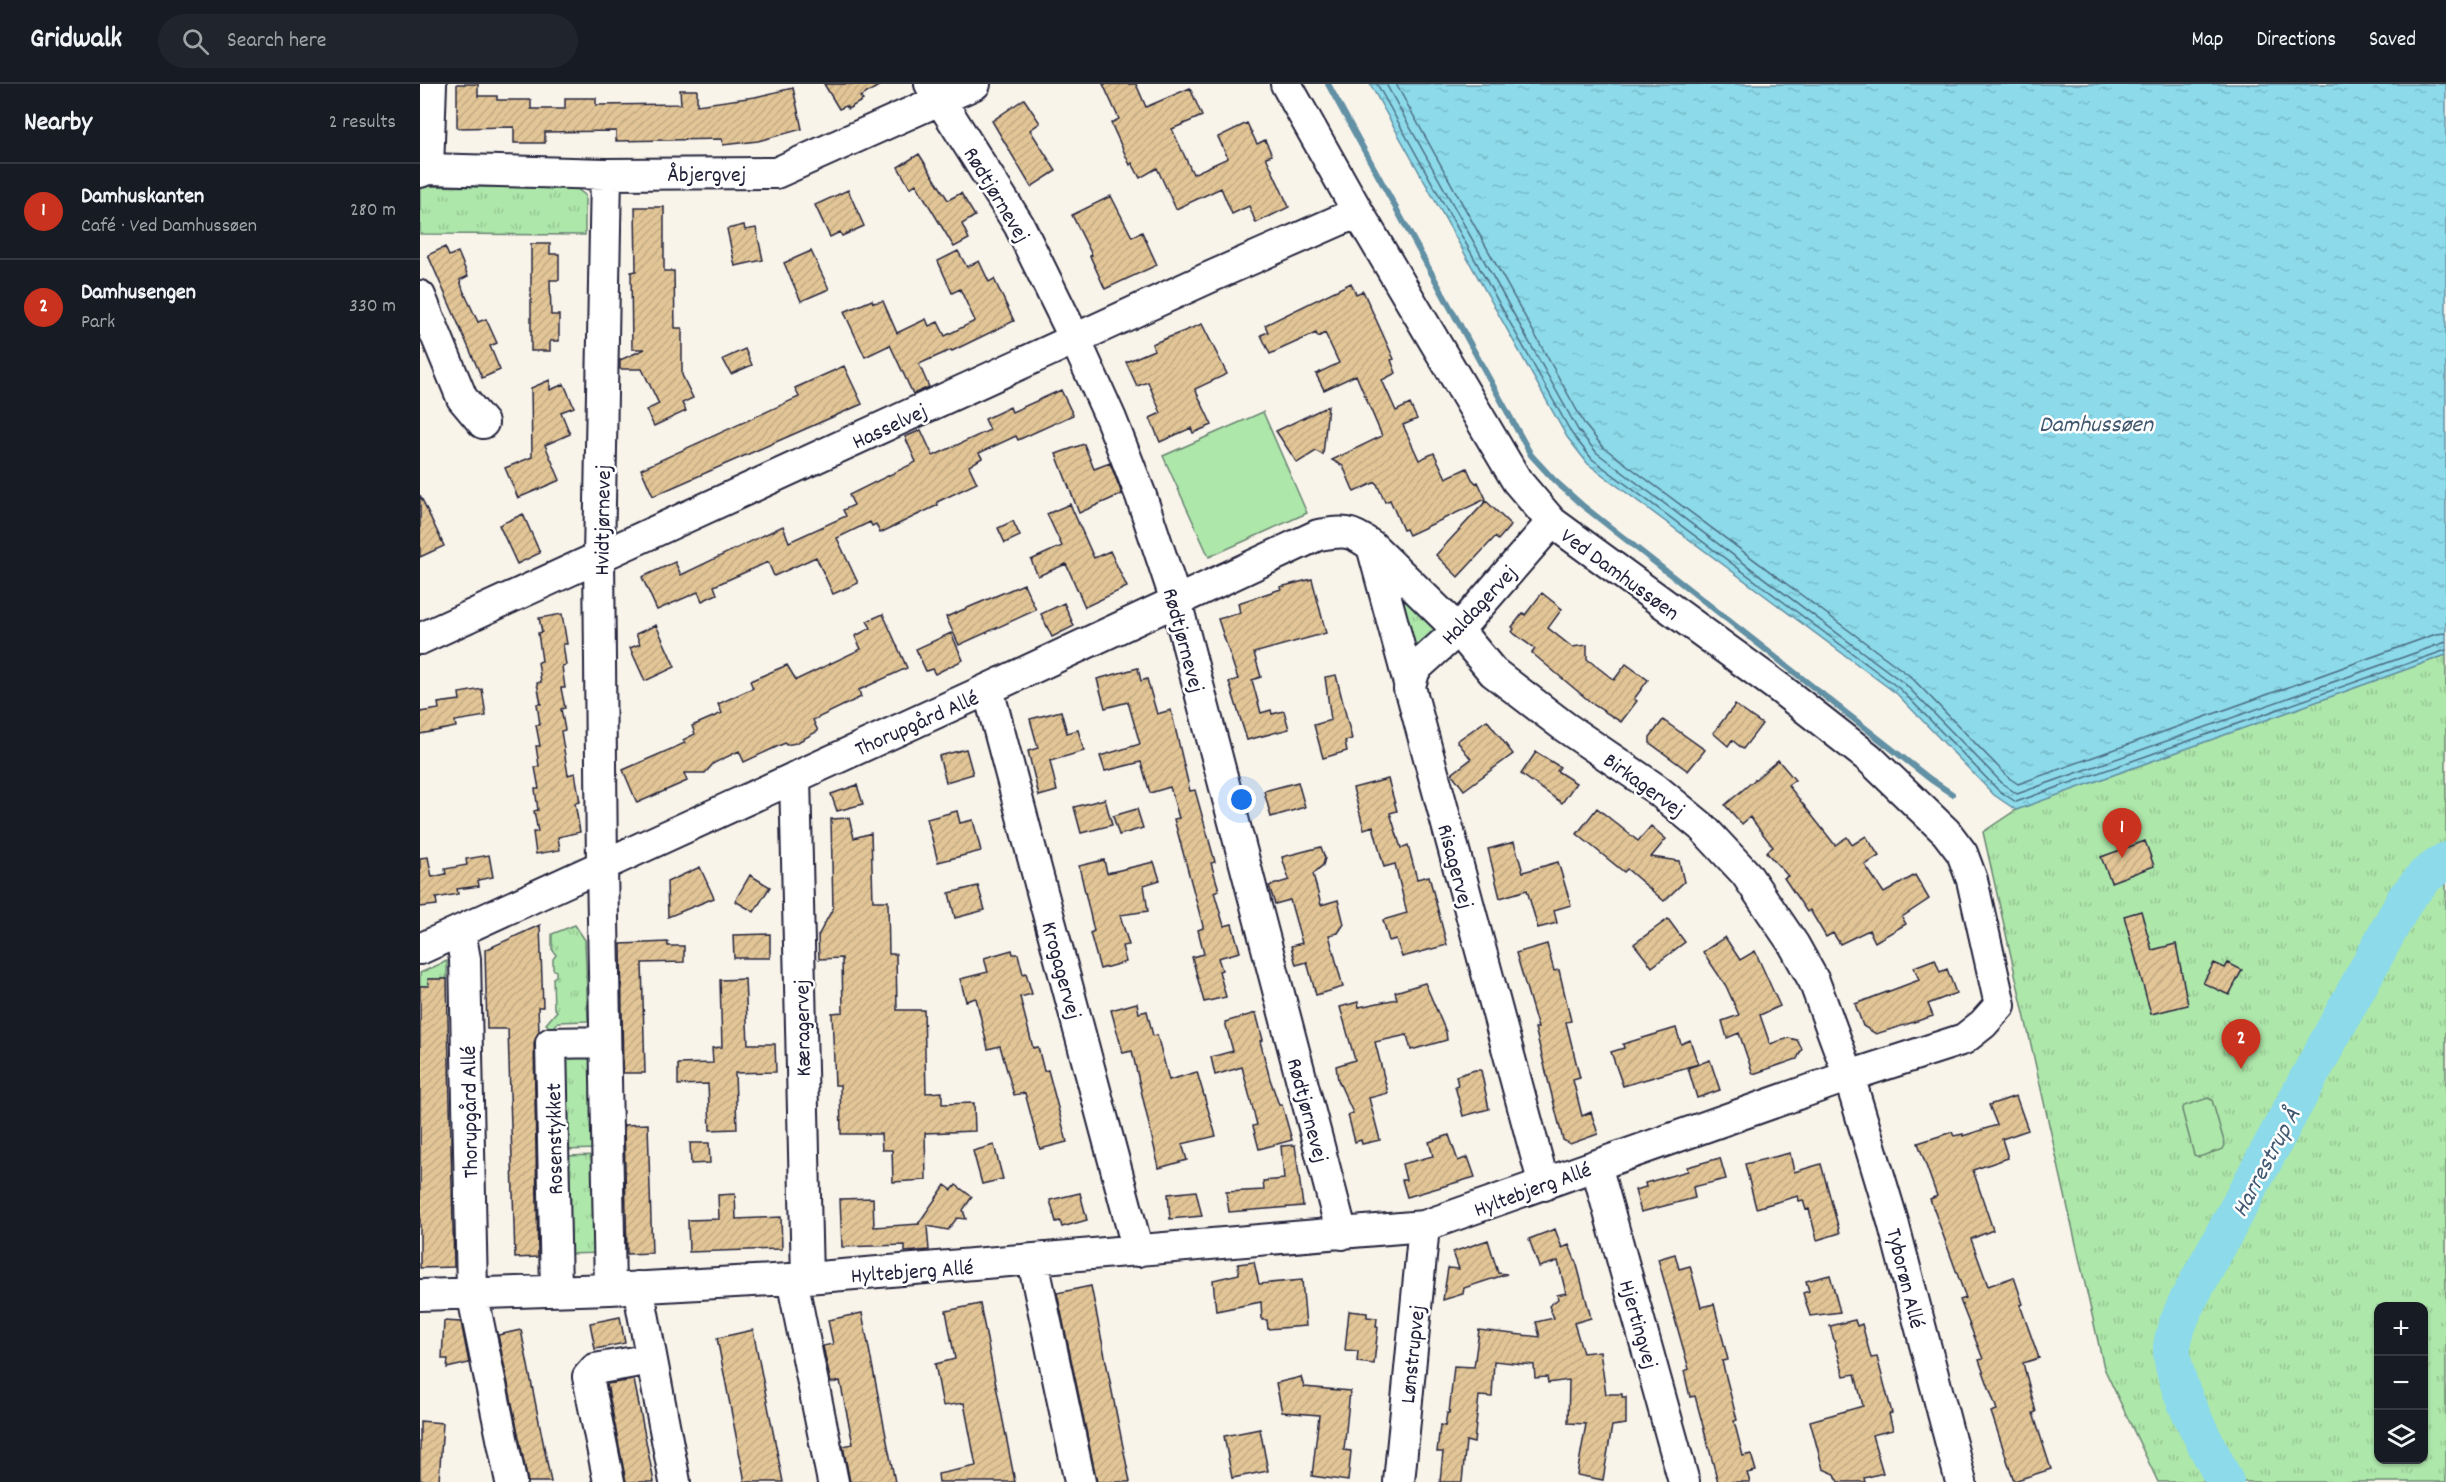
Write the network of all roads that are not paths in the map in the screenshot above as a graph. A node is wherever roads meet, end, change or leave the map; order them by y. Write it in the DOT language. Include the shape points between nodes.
graph roads {
  1 [pos="431,84"];
  2 [pos="975,84"];
  3 [pos="1286,84"];
  4 [pos="935,92"];
  5 [pos="424,171"];
  6 [pos="606,174"];
  7 [pos="1358,212"];
  8 [pos="420,296"];
  9 [pos="1075,339"];
  10 [pos="483,423"];
  11 [pos="1552,522"];
  12 [pos="1372,546"];
  13 [pos="599,557"];
  14 [pos="1176,601"];
  15 [pos="1458,630"];
  16 [pos="420,639"];
  17 [pos="988,689"];
  18 [pos="1409,689"];
  19 [pos="795,777"];
  20 [pos="602,867"];
  21 [pos="460,932"];
  22 [pos="420,949"];
  23 [pos="2000,1005"];
  24 [pos="605,1042"];
  25 [pos="1849,1076"];
  26 [pos="1596,1165"];
  27 [pos="1544,1185"];
  28 [pos="1424,1226"];
  29 [pos="1342,1234"];
  30 [pos="1138,1251"];
  31 [pos="1032,1261"];
  32 [pos="800,1279"];
  33 [pos="624,1288"];
  34 [pos="556,1290"];
  35 [pos="472,1292"];
  36 [pos="420,1295"];
  37 [pos="651,1359"];
  38 [pos="1680,1468"];
  39 [pos="511,1482"];
  40 [pos="609,1482"];
  41 [pos="675,1482"];
  42 [pos="833,1482"];
  43 [pos="1080,1482"];
  44 [pos="1399,1482"];
  45 [pos="1664,1482"];
  46 [pos="1961,1482"];
  1 -- 5 [label="street"];
  2 -- 4 [label="street, Åbjergvej"];
  3 -- 7 [label="street, Ved Damhussøen"];
  4 -- 6 [label="street, Åbjergvej" via="776,173"];
  4 -- 9 [label="street, Rødtjørnevej" via="1019,225"];
  5 -- 6 [label="street, Åbjergvej"];
  6 -- 13 [label="street, Hvidtjørnevej"];
  7 -- 9 [label="street, Hasselvej"];
  7 -- 11 [label="street, Ved Damhussøen" via="1517,482"];
  8 -- 10 [label="street" via="462,398"];
  9 -- 13 [label="street, Hasselvej"];
  9 -- 14 [label="street, Rødtjørnevej" via="1141,496"];
  11 -- 15 [label="street, Haldagervej"];
  11 -- 23 [label="street, Ved Damhussøen" via="1869,758 1946,832 1962,854 1972,880"];
  12 -- 14 [label="street, Thorupgård Allé" via="1344,531 1318,535"];
  12 -- 15 [label="street, Birkagervej"];
  12 -- 18 [label="street, Risagervej"];
  13 -- 16 [label="street, Hasselvej"];
  13 -- 20 [label="street, Hvidtjørnevej"];
  14 -- 17 [label="street, Thorupgård Allé"];
  14 -- 29 [label="street, Rødtjørnevej"];
  15 -- 18 [label="street, Haldagervej" via="1415,669"];
  15 -- 25 [label="street, Birkagervej" via="1493,672 1656,789 1702,827 1746,874 1814,981"];
  17 -- 19 [label="street, Thorupgård Allé"];
  17 -- 30 [label="street, Krogagervej"];
  18 -- 27 [label="street, Risagervej"];
  19 -- 20 [label="street, Thorupgård Allé"];
  19 -- 32 [label="street, Kæragervej"];
  20 -- 21 [label="street, Thorupgård Allé"];
  20 -- 24 [label="street"];
  21 -- 22 [label="street, Thorupgård Allé"];
  21 -- 35 [label="street, Thorupgård Allé" via="465,959"];
  23 -- 25 [label="street, Hyltebjerg Allé" via="1964,1040"];
  24 -- 33 [label="street"];
  24 -- 34 [label="street, Rosenstykket" via="551,1043"];
  25 -- 26 [label="street, Hyltebjerg Allé"];
  25 -- 46 [label="street, Tyborøn Allé" via="1893,1222"];
  26 -- 27 [label="street, Hyltebjerg Allé"];
  26 -- 38 [label="street, Hjertingvej"];
  27 -- 28 [label="street, Hyltebjerg Allé"];
  28 -- 29 [label="street, Hyltebjerg Allé"];
  28 -- 44 [label="street, Lønstrupvej"];
  29 -- 30 [label="street, Hyltebjerg Allé"];
  30 -- 31 [label="street, Hyltebjerg Allé"];
  31 -- 32 [label="street, Hyltebjerg Allé"];
  31 -- 43 [label="street"];
  32 -- 33 [label="street, Hyltebjerg Allé"];
  32 -- 42 [label="street"];
  33 -- 34 [label="street, Hyltebjerg Allé"];
  33 -- 37 [label="street"];
  34 -- 35 [label="street, Hyltebjerg Allé"];
  35 -- 36 [label="street, Hyltebjerg Allé"];
  35 -- 39 [label="street"];
  37 -- 40 [label="street" via="595,1369 588,1377"];
  37 -- 41 [label="street"];
  38 -- 45 [label="street"];
}
